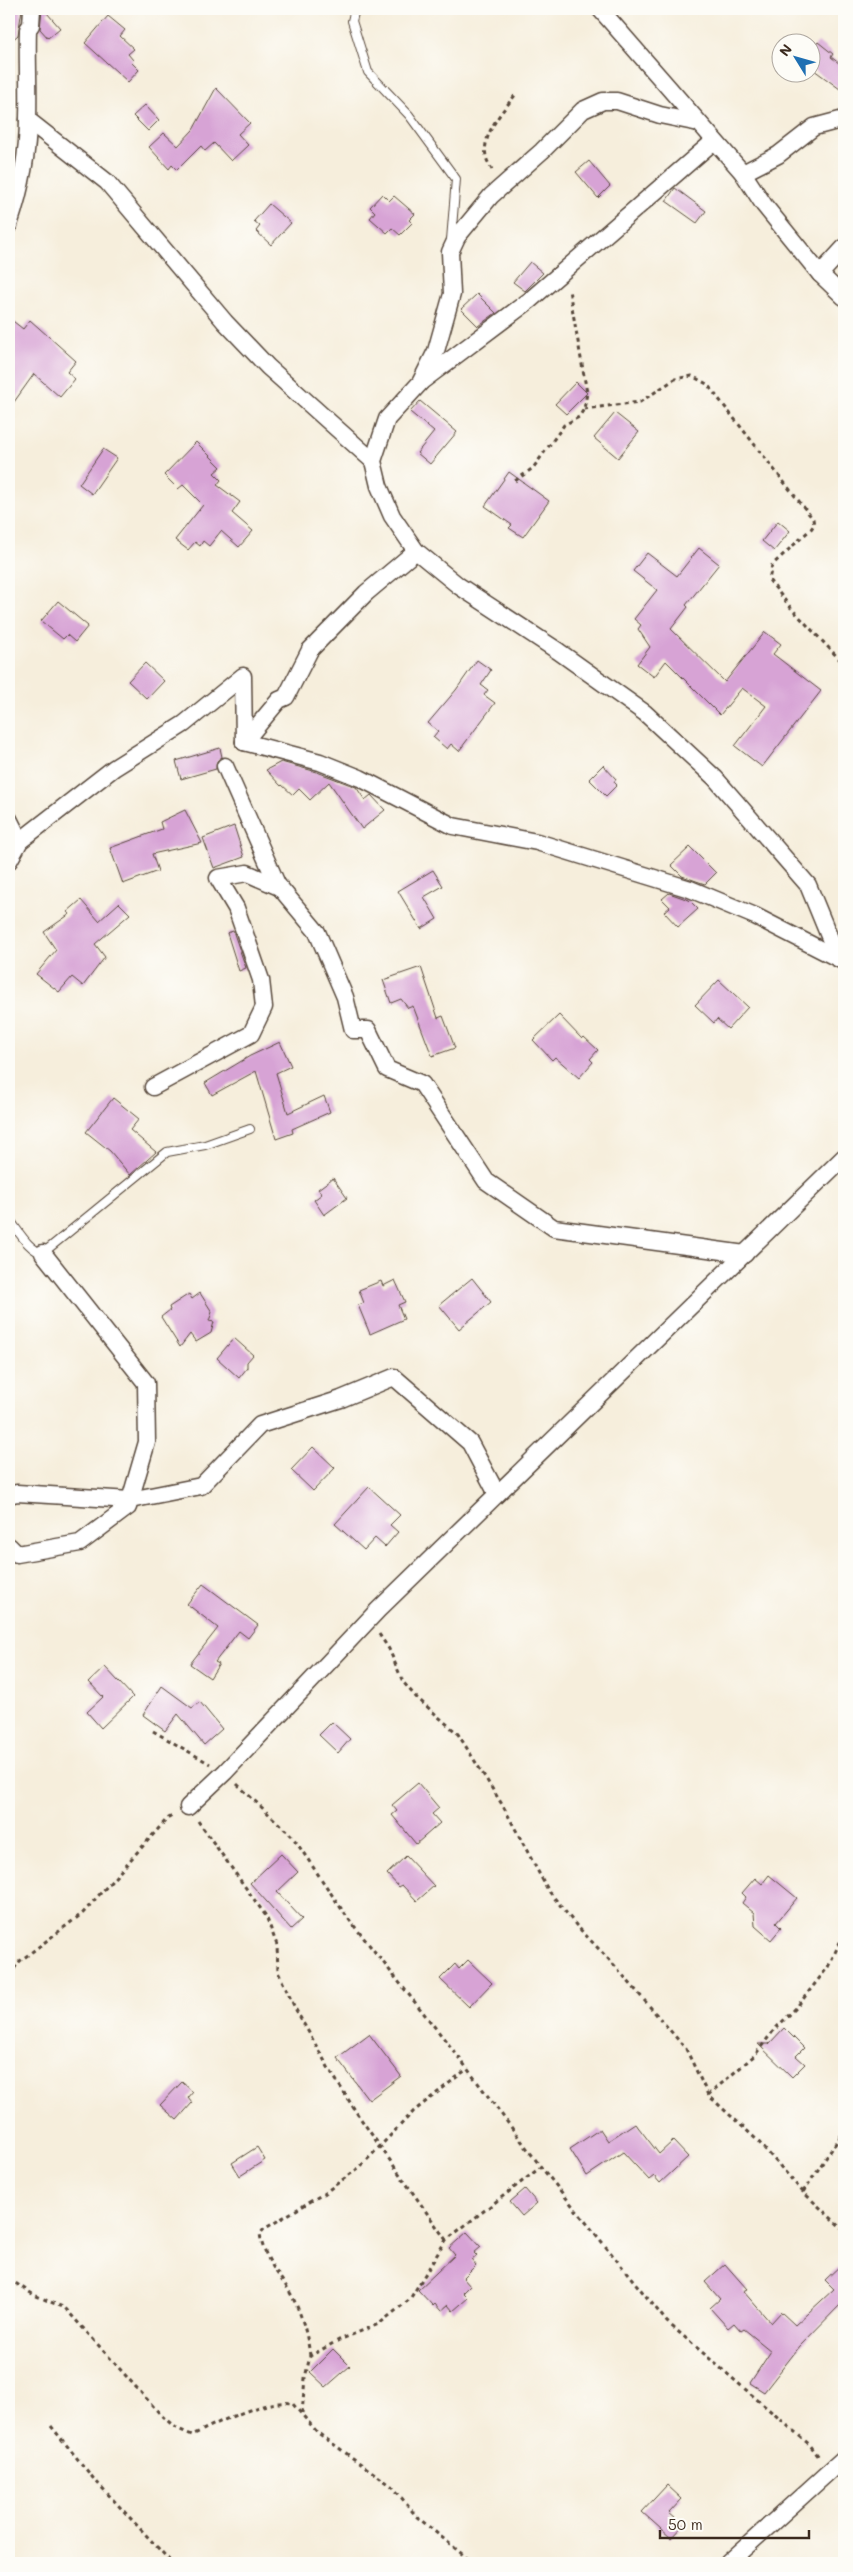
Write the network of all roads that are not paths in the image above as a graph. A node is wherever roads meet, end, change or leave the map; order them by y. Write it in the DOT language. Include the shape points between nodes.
graph roads {
  1 [pos="32,9"];
  2 [pos="354,9"];
  3 [pos="600,9"];
  4 [pos="844,119"];
  5 [pos="28,120"];
  6 [pos="699,123"];
  7 [pos="714,141"];
  8 [pos="744,173"];
  9 [pos="9,225"];
  10 [pos="844,248"];
  11 [pos="450,252"];
  12 [pos="820,274"];
  13 [pos="844,297"];
  14 [pos="420,383"];
  15 [pos="373,461"];
  16 [pos="416,551"];
  17 [pos="244,742"];
  18 [pos="225,766"];
  19 [pos="9,819"];
  20 [pos="20,841"];
  21 [pos="9,861"];
  22 [pos="280,887"];
  23 [pos="841,960"];
  24 [pos="154,1087"];
  25 [pos="250,1129"];
  26 [pos="844,1157"];
  27 [pos="9,1219"];
  28 [pos="43,1253"];
  29 [pos="745,1254"];
  30 [pos="497,1494"];
  31 [pos="9,1495"];
  32 [pos="130,1500"];
  33 [pos="9,1546"];
  34 [pos="188,1807"];
  35 [pos="844,2458"];
  36 [pos="728,2563"];
  1 -- 5 [label="street" via="26,82"];
  2 -- 11 [label="lane" via="352,21 368,72 409,115 456,179"];
  3 -- 6 [label="street"];
  4 -- 8 [label="street" via="814,127 778,155"];
  5 -- 9 [label="street" via="23,167"];
  5 -- 15 [label="street" via="107,182 225,322 268,367"];
  6 -- 7 [label="street"];
  6 -- 11 [label="street" via="617,101 603,101 583,110 491,196 457,237"];
  7 -- 8 [label="street"];
  7 -- 14 [label="street" via="522,306"];
  8 -- 12 [label="street" via="764,205"];
  10 -- 12 [label="street"];
  11 -- 14 [label="street" via="452,294 436,351"];
  12 -- 13 [label="street"];
  14 -- 15 [label="street" via="386,419"];
  15 -- 16 [label="street" via="392,516"];
  16 -- 17 [label="street" via="366,594 310,650 286,697 279,700"];
  16 -- 23 [label="street" via="459,586 645,713 715,778 808,885"];
  17 -- 20 [label="street" via="243,676 184,724 114,768"];
  17 -- 23 [label="street" via="320,762 360,778 453,826 536,842 690,889 755,916"];
  18 -- 22 [label="street"];
  19 -- 20 [label="street"];
  20 -- 21 [label="street"];
  22 -- 24 [label="street" via="247,873 218,878 236,908 261,980 264,1006 251,1034"];
  22 -- 29 [label="street" via="317,932 345,997 353,1030 368,1030 387,1069 422,1084 486,1181 554,1228"];
  25 -- 28 [label="lane" via="205,1145 167,1152"];
  26 -- 29 [label="street"];
  27 -- 28 [label="lane" via="32,1247"];
  28 -- 32 [label="street" via="146,1383 147,1442"];
  29 -- 30 [label="street"];
  30 -- 32 [label="street" via="470,1443 394,1377 341,1399 260,1425 201,1486"];
  30 -- 34 [label="street" via="378,1610"];
  31 -- 32 [label="street" via="16,1492"];
  32 -- 33 [label="street" via="128,1507 80,1543 18,1554"];
  35 -- 36 [label="street"];
}
